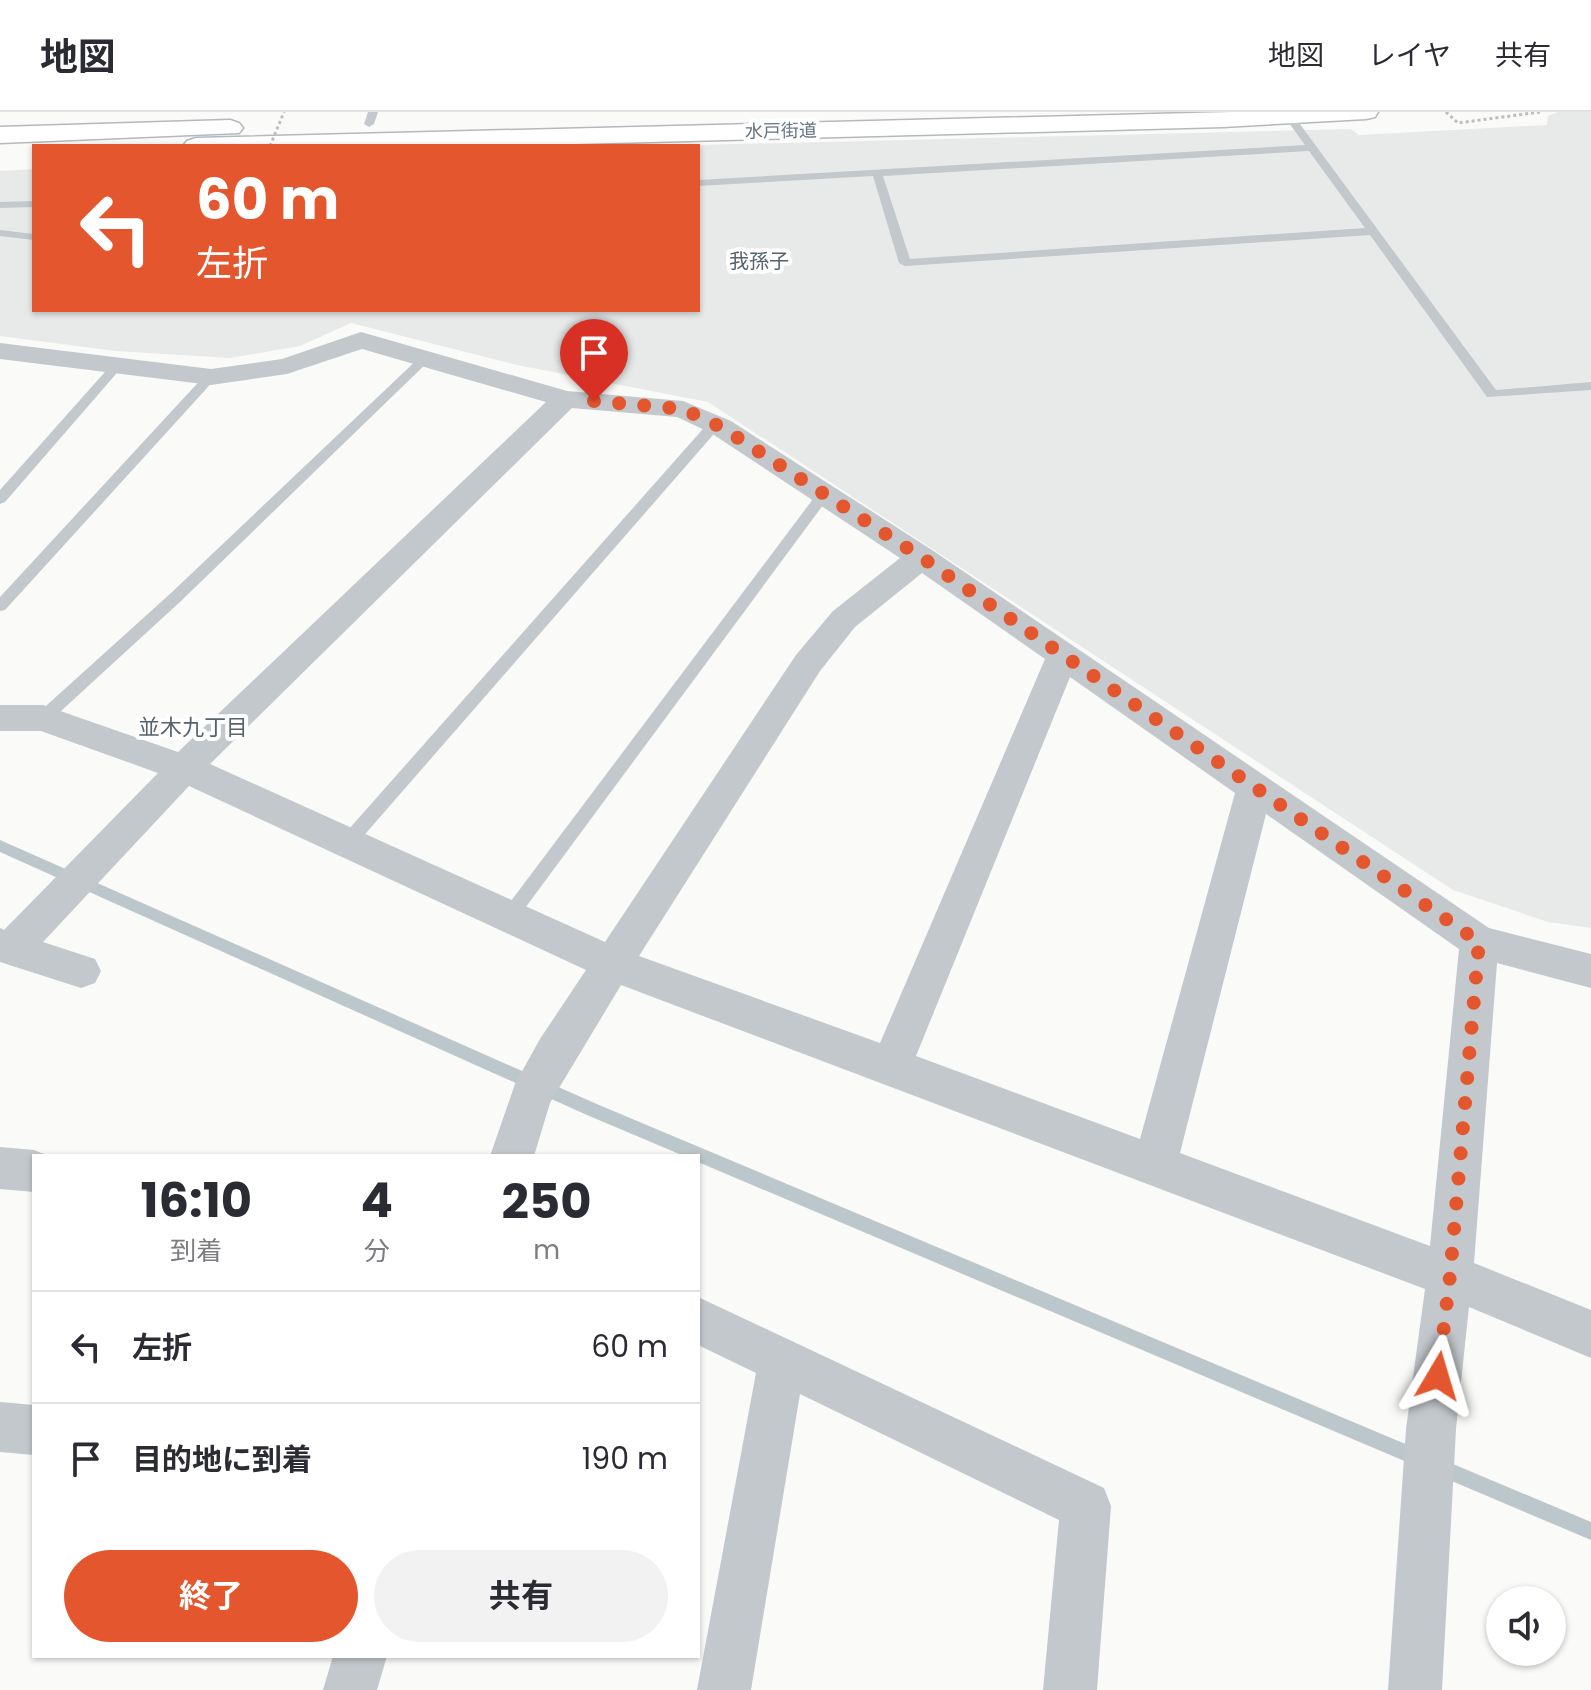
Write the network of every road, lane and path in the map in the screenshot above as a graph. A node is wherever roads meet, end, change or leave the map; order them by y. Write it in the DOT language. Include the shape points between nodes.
graph roads {
  1 [pos="284,112"];
  2 [pos="899,112"];
  3 [pos="1366,112"];
  4 [pos="1446,112"];
  5 [pos="1540,112"];
  6 [pos="1288,114"];
  7 [pos="362,131"];
  8 [pos="0,135"];
  9 [pos="218,144"];
  10 [pos="271,144"];
  11 [pos="1313,148"];
  12 [pos="32,150"];
  13 [pos="0,151"];
  14 [pos="877,173"];
  15 [pos="700,183"];
  16 [pos="32,204"];
  17 [pos="0,205"];
  18 [pos="1373,231"];
  19 [pos="0,233"];
  20 [pos="32,237"];
  21 [pos="0,351"];
  22 [pos="426,358"];
  23 [pos="116,367"];
  24 [pos="211,377"];
  25 [pos="1591,386"];
  26 [pos="565,399"];
  27 [pos="715,424"];
  28 [pos="824,494"];
  29 [pos="0,499"];
  30 [pos="921,557"];
  31 [pos="0,606"];
  32 [pos="1063,655"];
  33 [pos="0,718"];
  34 [pos="43,718"];
  35 [pos="184,768"];
  36 [pos="1255,786"];
  37 [pos="347,843"];
  38 [pos="508,918"];
  39 [pos="1479,942"];
  40 [pos="6,946"];
  41 [pos="612,964"];
  42 [pos="81,971"];
  43 [pos="1591,971"];
  44 [pos="891,1066"];
  45 [pos="513,1154"];
  46 [pos="1155,1165"];
  47 [pos="0,1168"];
  48 [pos="32,1171"];
  49 [pos="1450,1276"];
  50 [pos="700,1321"];
  51 [pos="1591,1334"];
  52 [pos="782,1360"];
  53 [pos="0,1427"];
  54 [pos="32,1430"];
  55 [pos="359,1658"];
  56 [pos="350,1690"];
  57 [pos="724,1690"];
  58 [pos="1070,1690"];
  59 [pos="1415,1690"];
  1 -- 10 [label="path, bridge"];
  2 -- 7 [label="highway, 水戸街道"];
  3 -- 6 [label="highway, 水戸街道"];
  4 -- 5 [label="path" via="1458,123"];
  6 -- 7 [label="highway, 水戸街道"];
  6 -- 11 [label="lane"];
  7 -- 8 [label="highway, 水戸街道"];
  7 -- 9 [label="highway, 水戸街道"];
  11 -- 14 [label="lane"];
  11 -- 18 [label="lane"];
  12 -- 13 [label="highway"];
  14 -- 15 [label="lane"];
  14 -- 18 [label="lane" via="905,263"];
  16 -- 17 [label="lane"];
  18 -- 25 [label="lane" via="1492,394"];
  19 -- 20 [label="lane"];
  21 -- 23 [label="street"];
  22 -- 24 [label="street" via="361,340 287,366"];
  22 -- 26 [label="street"];
  22 -- 34 [label="lane"];
  23 -- 24 [label="street"];
  23 -- 29 [label="lane"];
  24 -- 31 [label="lane"];
  26 -- 27 [label="street" via="683,409"];
  26 -- 35 [label="street"];
  27 -- 28 [label="street"];
  27 -- 37 [label="lane"];
  28 -- 30 [label="street"];
  28 -- 38 [label="lane"];
  30 -- 32 [label="street"];
  30 -- 41 [label="street" via="844,619 808,663"];
  32 -- 36 [label="street"];
  32 -- 44 [label="street"];
  33 -- 34 [label="street"];
  34 -- 35 [label="street"];
  35 -- 37 [label="street"];
  35 -- 40 [label="street"];
  36 -- 39 [label="street"];
  36 -- 46 [label="street"];
  37 -- 38 [label="street"];
  38 -- 41 [label="street"];
  39 -- 43 [label="street"];
  39 -- 49 [label="street"];
  40 -- 42 [label="street"];
  41 -- 44 [label="street"];
  41 -- 45 [label="street" via="530,1098"];
  44 -- 46 [label="street"];
  46 -- 49 [label="street"];
  47 -- 48 [label="street"];
  49 -- 51 [label="street"];
  49 -- 59 [label="street" via="1431,1429"];
  50 -- 52 [label="street"];
  52 -- 57 [label="street"];
  52 -- 58 [label="street" via="1086,1506"];
  53 -- 54 [label="street"];
  55 -- 56 [label="street"];
}
